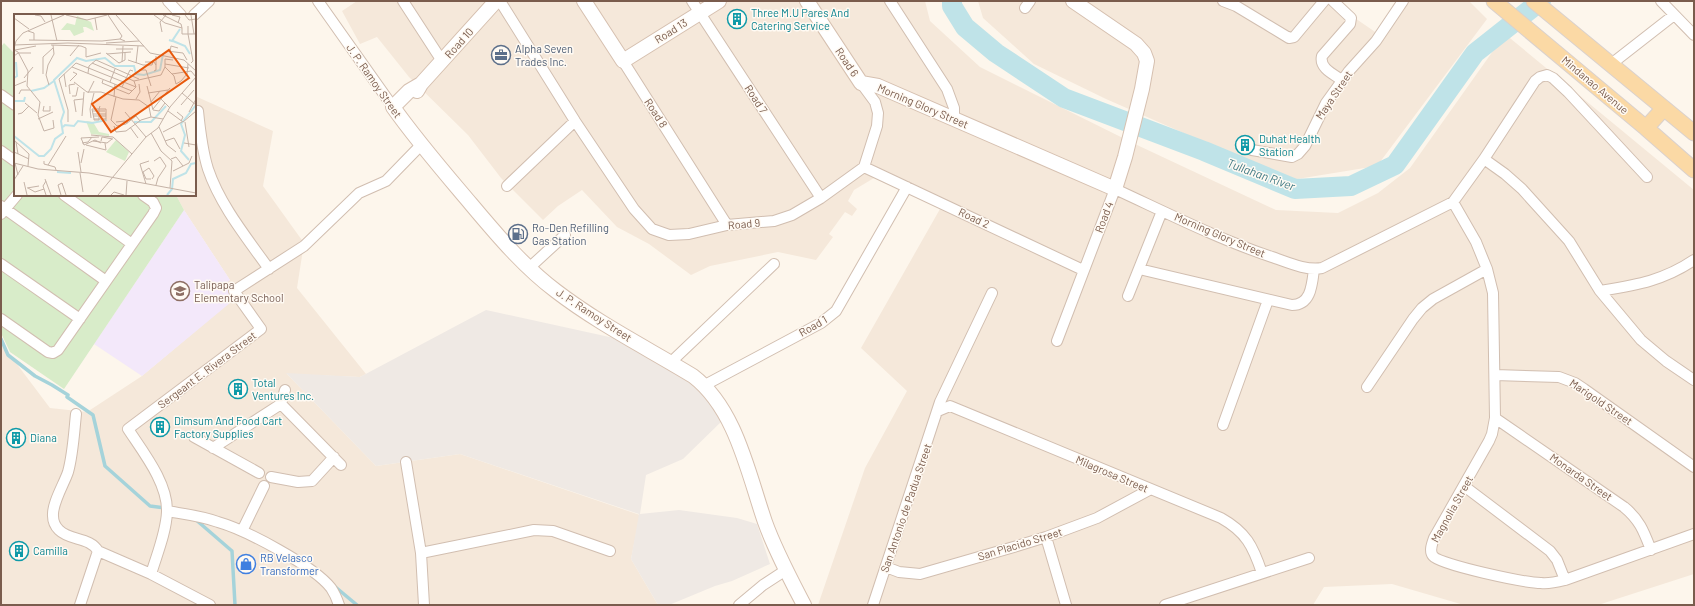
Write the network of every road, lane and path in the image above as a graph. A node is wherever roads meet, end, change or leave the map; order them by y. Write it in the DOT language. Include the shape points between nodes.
graph roads {
  1 [pos="168,1"];
  2 [pos="209,1"];
  3 [pos="318,1"];
  4 [pos="403,1"];
  5 [pos="496,1"];
  6 [pos="500,1"];
  7 [pos="584,1"];
  8 [pos="692,1"];
  9 [pos="719,1"];
  10 [pos="807,1"];
  11 [pos="890,1"];
  12 [pos="1074,1"];
  13 [pos="1223,1"];
  14 [pos="1324,1"];
  15 [pos="1333,1"];
  16 [pos="1403,1"];
  17 [pos="1494,1"];
  18 [pos="1534,1"];
  19 [pos="1661,1"];
  20 [pos="700,13"];
  21 [pos="180,14"];
  22 [pos="195,14"];
  23 [pos="1674,15"];
  24 [pos="1692,28"];
  25 [pos="442,61"];
  26 [pos="623,61"];
  27 [pos="1610,65"];
  28 [pos="1342,80"];
  29 [pos="862,83"];
  30 [pos="1,95"];
  31 [pos="14,104"];
  32 [pos="1664,108"];
  33 [pos="198,111"];
  34 [pos="395,111"];
  35 [pos="954,118"];
  36 [pos="575,121"];
  37 [pos="1646,128"];
  38 [pos="1694,133"];
  39 [pos="420,145"];
  40 [pos="1252,150"];
  41 [pos="1,151"];
  42 [pos="14,159"];
  43 [pos="1484,159"];
  44 [pos="864,167"];
  45 [pos="1694,170"];
  46 [pos="1647,177"];
  47 [pos="507,186"];
  48 [pos="907,187"];
  49 [pos="1115,189"];
  50 [pos="15,196"];
  51 [pos="65,196"];
  52 [pos="144,196"];
  53 [pos="821,198"];
  54 [pos="1453,202"];
  55 [pos="2,210"];
  56 [pos="1162,211"];
  57 [pos="727,225"];
  58 [pos="565,235"];
  59 [pos="132,244"];
  60 [pos="1694,260"];
  61 [pos="1,264"];
  62 [pos="774,264"];
  63 [pos="529,268"];
  64 [pos="269,269"];
  65 [pos="1139,269"];
  66 [pos="1314,269"];
  67 [pos="1084,270"];
  68 [pos="1487,270"];
  69 [pos="106,281"];
  70 [pos="1600,291"];
  71 [pos="992,293"];
  72 [pos="1128,296"];
  73 [pos="1268,300"];
  74 [pos="1,319"];
  75 [pos="80,319"];
  76 [pos="1057,341"];
  77 [pos="670,363"];
  78 [pos="1494,375"];
  79 [pos="1694,380"];
  80 [pos="705,386"];
  81 [pos="1368,387"];
  82 [pos="285,390"];
  83 [pos="281,404"];
  84 [pos="938,411"];
  85 [pos="76,414"];
  86 [pos="1495,418"];
  87 [pos="1223,425"];
  88 [pos="194,437"];
  89 [pos="213,448"];
  90 [pos="334,457"];
  91 [pos="406,462"];
  92 [pos="341,465"];
  93 [pos="1694,467"];
  94 [pos="259,473"];
  95 [pos="271,477"];
  96 [pos="262,485"];
  97 [pos="1464,486"];
  98 [pos="1149,490"];
  99 [pos="167,511"];
  100 [pos="240,530"];
  101 [pos="1694,534"];
  102 [pos="1046,537"];
  103 [pos="1651,550"];
  104 [pos="98,551"];
  105 [pos="610,551"];
  106 [pos="420,553"];
  107 [pos="1309,558"];
  108 [pos="886,567"];
  109 [pos="786,570"];
  110 [pos="1262,573"];
  111 [pos="151,574"];
  112 [pos="1565,580"];
  113 [pos="80,605"];
  114 [pos="210,605"];
  115 [pos="339,605"];
  116 [pos="424,605"];
  117 [pos="739,605"];
  118 [pos="804,605"];
  119 [pos="873,605"];
  120 [pos="1066,605"];
  121 [pos="1164,605"];
  1 -- 21 [label="street"];
  2 -- 22 [label="street"];
  3 -- 34 [label="street, J. P. Ramoy Street"];
  4 -- 25 [label="street"];
  5 -- 25 [label="street, Road 10"];
  6 -- 36 [label="street, Road 9"];
  7 -- 26 [label="street, Road 8"];
  8 -- 20 [label="street, Road 7"];
  9 -- 20 [label="street, Road 13"];
  10 -- 29 [label="street, Road 6"];
  11 -- 35 [label="street" via="946,89 954,108"];
  12 -- 49 [label="street, Road 4" via="1136,44 1144,52 1147,61"];
  13 -- 14 [label="street" via="1289,38 1294,37"];
  15 -- 28 [label="street" via="1351,18 1350,24 1320,61 1322,66"];
  16 -- 28 [label="street, Maya Street" via="1376,41"];
  17 -- 37 [label="main road, Mindanao Avenue"];
  18 -- 27 [label="main road"];
  19 -- 23 [label="street"];
  20 -- 26 [label="street, Road 13"];
  20 -- 53 [label="street, Road 7"];
  23 -- 24 [label="street"];
  23 -- 27 [label="street"];
  25 -- 34 [label="street, Road 10" via="421,84 409,91"];
  26 -- 57 [label="street, Road 8"];
  27 -- 32 [label="main road"];
  28 -- 40 [label="street, Maya Street" via="1298,154 1292,157"];
  29 -- 35 [label="street, Morning Glory Street" via="878,86"];
  29 -- 44 [label="street" via="875,102 878,113 877,126"];
  30 -- 31 [label="street"];
  32 -- 37 [label="main road"];
  32 -- 38 [label="main road"];
  33 -- 64 [label="street" via="200,137 209,170 230,212"];
  34 -- 39 [label="street, J. P. Ramoy Street"];
  35 -- 49 [label="street, Morning Glory Street"];
  36 -- 47 [label="street"];
  36 -- 57 [label="street, Road 9" via="634,209 652,230 669,235 689,234"];
  37 -- 45 [label="main road, Mindanao Avenue"];
  39 -- 63 [label="street, J. P. Ramoy Street" via="496,234"];
  39 -- 64 [label="street, Sergeant E. Rivera Street" via="386,181 359,194 304,246"];
  41 -- 42 [label="street"];
  43 -- 46 [label="street" via="1535,82 1547,75 1568,92"];
  43 -- 54 [label="street"];
  43 -- 70 [label="street" via="1518,185 1570,242"];
  44 -- 48 [label="street, Road 2"];
  44 -- 53 [label="street, Road 9"];
  48 -- 67 [label="street, Road 2"];
  48 -- 80 [label="street, Road 1" via="836,311 821,323"];
  49 -- 56 [label="street, Morning Glory Street"];
  49 -- 67 [label="street, Road 4"];
  50 -- 55 [label="street"];
  51 -- 59 [label="street"];
  52 -- 59 [label="street" via="153,202 156,208"];
  53 -- 57 [label="street, Road 9" via="792,215 774,221"];
  54 -- 66 [label="street" via="1322,268"];
  54 -- 68 [label="street, Magnolia Street" via="1476,242"];
  55 -- 69 [label="street"];
  56 -- 65 [label="street"];
  56 -- 66 [label="street, Morning Glory Street" via="1246,248"];
  58 -- 63 [label="street"];
  59 -- 69 [label="street"];
  60 -- 70 [label="street" via="1658,280"];
  61 -- 75 [label="street"];
  62 -- 77 [label="street"];
  63 -- 77 [label="street, J. P. Ramoy Street" via="575,306"];
  64 -- 99 [label="street, Sergeant E. Rivera Street" via="234,291 261,329 128,429 158,476"];
  65 -- 72 [label="street"];
  65 -- 73 [label="street"];
  66 -- 73 [label="street" via="1311,290 1304,302 1292,306"];
  67 -- 76 [label="street, Road 4"];
  68 -- 78 [label="street, Magnolia Street" via="1493,293"];
  68 -- 81 [label="street" via="1433,299 1422,308"];
  69 -- 75 [label="street"];
  70 -- 79 [label="street" via="1641,340"];
  71 -- 84 [label="street, San Antonio de Padua Street" via="954,370"];
  73 -- 87 [label="street"];
  74 -- 75 [label="street" via="53,353 58,350"];
  77 -- 80 [label="street, J. P. Ramoy Street"];
  78 -- 86 [label="street, Magnolia Street"];
  78 -- 93 [label="street, Marigold Street" via="1559,377 1571,381"];
  80 -- 109 [label="street, J. P. Ramoy Street" via="718,401 734,433 765,523"];
  82 -- 83 [label="street"];
  83 -- 89 [label="street"];
  83 -- 90 [label="street"];
  84 -- 98 [label="street, Milagrosa Street" via="950,406"];
  84 -- 108 [label="street, San Antonio de Padua Street"];
  85 -- 104 [label="street" via="71,458 53,515 59,530 94,545"];
  86 -- 97 [label="street, Magnolia Street" via="1489,441"];
  86 -- 103 [label="street, Monarda Street" via="1629,511 1641,525"];
  88 -- 89 [label="street"];
  89 -- 94 [label="street"];
  90 -- 92 [label="street"];
  90 -- 95 [label="street" via="312,481 298,482"];
  91 -- 106 [label="street"];
  94 -- 95 [label="street" via="266,472"];
  94 -- 96 [label="street" via="257,478"];
  95 -- 96 [label="street" via="269,485"];
  96 -- 100 [label="street"];
  97 -- 112 [label="street" via="1550,550"];
  97 -- 112 [label="street, Magnolia Street" via="1434,538 1431,551 1433,556 1450,564 1532,582 1549,583"];
  98 -- 102 [label="street, San Placido Street" via="1097,518"];
  98 -- 110 [label="street, Milagrosa Street" via="1234,526 1250,543"];
  99 -- 100 [label="street" via="212,520"];
  99 -- 111 [label="street, Sergeant E. Rivera Street"];
  100 -- 115 [label="street" via="290,557 322,579 336,596"];
  101 -- 103 [label="street, Magnolia Street"];
  102 -- 108 [label="street, San Placido Street" via="920,574 899,572"];
  102 -- 120 [label="street"];
  103 -- 112 [label="street, Magnolia Street"];
  104 -- 111 [label="street"];
  104 -- 113 [label="street"];
  105 -- 106 [label="street" via="553,531 534,530"];
  106 -- 116 [label="street"];
  107 -- 110 [label="street"];
  108 -- 119 [label="street, San Antonio de Padua Street"];
  109 -- 117 [label="street"];
  109 -- 118 [label="street, J. P. Ramoy Street"];
  110 -- 121 [label="street"];
  111 -- 114 [label="street"];
}
